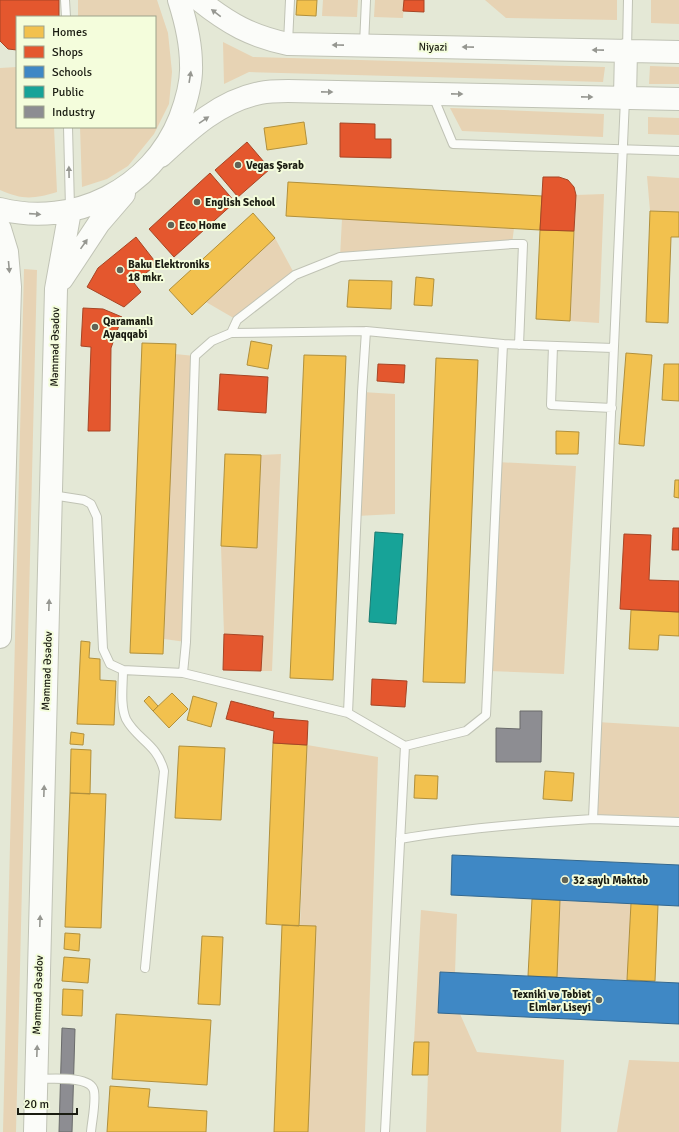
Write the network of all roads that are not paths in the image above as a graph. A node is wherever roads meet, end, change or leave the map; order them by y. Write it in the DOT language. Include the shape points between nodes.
graph roads {
  1 [pos="66,0"];
  2 [pos="179,0"];
  3 [pos="199,0"];
  4 [pos="290,0"];
  5 [pos="366,0"];
  6 [pos="628,0"];
  7 [pos="66,16"];
  8 [pos="288,44"];
  9 [pos="364,46"];
  10 [pos="626,50"];
  11 [pos="679,52"];
  12 [pos="432,94"];
  13 [pos="625,97"];
  14 [pos="679,99"];
  15 [pos="68,128"];
  16 [pos="624,149"];
  17 [pos="679,151"];
  18 [pos="153,163"];
  19 [pos="0,209"];
  20 [pos="70,211"];
  21 [pos="0,229"];
  22 [pos="56,289"];
  23 [pos="366,331"];
  24 [pos="231,333"];
  25 [pos="503,344"];
  26 [pos="519,345"];
  27 [pos="553,346"];
  28 [pos="613,348"];
  29 [pos="3,389"];
  30 [pos="612,408"];
  31 [pos="52,495"];
  32 [pos="0,637"];
  33 [pos="123,670"];
  34 [pos="183,673"];
  35 [pos="348,713"];
  36 [pos="405,746"];
  37 [pos="593,819"];
  38 [pos="679,822"];
  39 [pos="400,839"];
  40 [pos="145,968"];
  41 [pos="36,1079"];
  42 [pos="35,1132"];
  43 [pos="92,1132"];
  44 [pos="385,1132"];
  1 -- 7 [label="lane"];
  18 -- 2 [label="main road, one-way" via="173,134 186,101 192,66 189,31"];
  8 -- 3 [label="main road, Niyazi, one-way" via="269,40 231,24"];
  4 -- 8 [label="lane"];
  5 -- 9 [label="lane"];
  6 -- 10 [label="lane"];
  9 -- 8 [label="main road, Niyazi, one-way"];
  10 -- 9 [label="main road, Niyazi, one-way"];
  10 -- 11 [label="main road, Niyazi"];
  10 -- 13 [label="main road"];
  12 -- 13 [label="main road, one-way"];
  12 -- 16 [label="lane" via="453,144"];
  18 -- 12 [label="main road, one-way" via="192,128 220,109 261,92"];
  13 -- 14 [label="main road"];
  13 -- 16 [label="lane"];
  20 -- 15 [label="lane, one-way"];
  16 -- 17 [label="lane"];
  16 -- 28 [label="lane"];
  18 -- 20 [label="main road" via="129,185 101,201"];
  22 -- 18 [label="main road, one-way" via="99,223"];
  19 -- 20 [label="main road, one-way" via="42,215"];
  20 -- 22 [label="main road, Məmməd Əsədov"];
  21 -- 29 [label="main road, one-way" via="10,268"];
  22 -- 31 [label="main road, Məmməd Əsədov"];
  23 -- 24 [label="lane"];
  23 -- 25 [label="lane"];
  23 -- 35 [label="lane"];
  24 -- 26 [label="lane" via="237,320 295,275 340,257 523,244"];
  24 -- 34 [label="lane" via="212,341 195,356"];
  25 -- 26 [label="lane"];
  25 -- 36 [label="lane" via="486,715 466,731"];
  26 -- 27 [label="lane"];
  27 -- 28 [label="lane"];
  27 -- 30 [label="lane" via="551,405"];
  28 -- 30 [label="lane"];
  29 -- 32 [label="main road"];
  30 -- 37 [label="lane"];
  31 -- 33 [label="lane" via="84,500 91,504 97,517 103,649 110,664"];
  41 -- 31 [label="main road, Məmməd Əsədov, one-way"];
  33 -- 34 [label="lane"];
  33 -- 40 [label="lane" via="123,706 126,717 129,724 157,751 164,771"];
  34 -- 35 [label="lane"];
  35 -- 36 [label="lane"];
  36 -- 39 [label="lane"];
  37 -- 38 [label="lane"];
  37 -- 39 [label="lane" via="462,829"];
  39 -- 44 [label="lane"];
  41 -- 42 [label="main road, Məmməd Əsədov"];
  41 -- 43 [label="lane" via="84,1080 90,1084 94,1091"];
}
